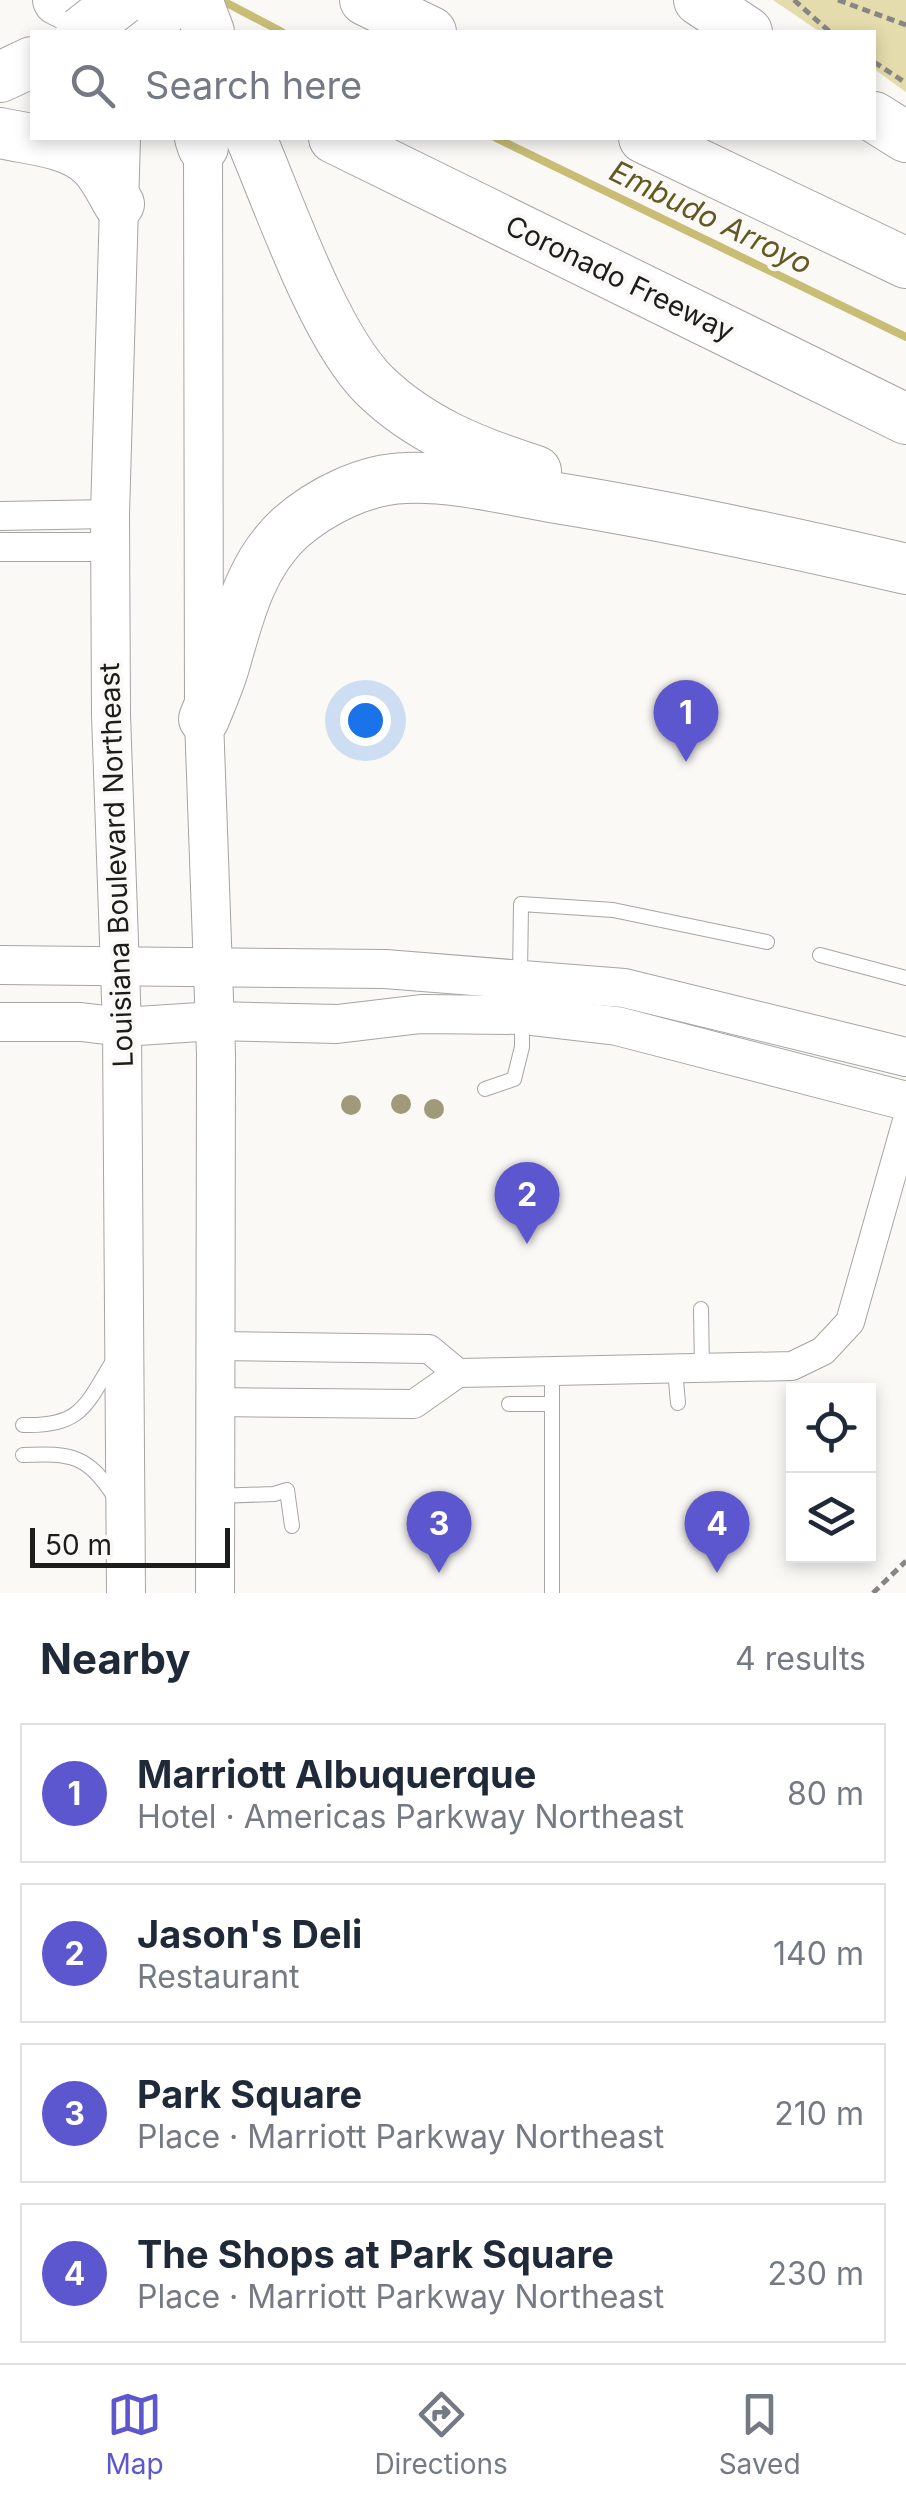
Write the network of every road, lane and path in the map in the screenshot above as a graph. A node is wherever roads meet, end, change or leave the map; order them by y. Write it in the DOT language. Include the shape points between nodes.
graph roads {
  1 [pos="58,0"];
  2 [pos="365,0"];
  3 [pos="700,0"];
  4 [pos="794,0"];
  5 [pos="838,0"];
  6 [pos="166,16"];
  7 [pos="906,25"];
  8 [pos="92,30"];
  9 [pos="427,30"];
  10 [pos="744,30"];
  11 [pos="828,30"];
  12 [pos="0,33"];
  13 [pos="30,40"];
  14 [pos="30,63"];
  15 [pos="876,63"];
  16 [pos="0,77"];
  17 [pos="906,83"];
  18 [pos="876,117"];
  19 [pos="0,134"];
  20 [pos="906,137"];
  21 [pos="30,140"];
  22 [pos="31,140"];
  23 [pos="121,140"];
  24 [pos="252,140"];
  25 [pos="338,140"];
  26 [pos="648,140"];
  27 [pos="203,149"];
  28 [pos="120,204"];
  29 [pos="906,264"];
  30 [pos="906,420"];
  31 [pos="633,511"];
  32 [pos="0,516"];
  33 [pos="110,530"];
  34 [pos="0,547"];
  35 [pos="906,569"];
  36 [pos="204,720"];
  37 [pos="767,942"];
  38 [pos="820,954"];
  39 [pos="0,964"];
  40 [pos="121,966"];
  41 [pos="215,969"];
  42 [pos="906,978"];
  43 [pos="521,996"];
  44 [pos="215,1021"];
  45 [pos="0,1022"];
  46 [pos="122,1027"];
  47 [pos="906,1057"];
  48 [pos="484,1089"];
  49 [pos="906,1101"];
  50 [pos="906,1124"];
  51 [pos="701,1309"];
  52 [pos="124,1345"];
  53 [pos="216,1346"];
  54 [pos="689,1370"];
  55 [pos="552,1371"];
  56 [pos="458,1372"];
  57 [pos="215,1402"];
  58 [pos="678,1403"];
  59 [pos="510,1404"];
  60 [pos="552,1404"];
  61 [pos="23,1425"];
  62 [pos="23,1455"];
  63 [pos="215,1496"];
  64 [pos="125,1512"];
  65 [pos="292,1526"];
  66 [pos="906,1561"];
  67 [pos="126,1593"];
  68 [pos="215,1593"];
  69 [pos="552,1593"];
  70 [pos="873,1593"];
  1 -- 6 [label="highway"];
  2 -- 9 [label="highway"];
  3 -- 10 [label="highway"];
  4 -- 11 [label="path"];
  5 -- 7 [label="path"];
  6 -- 8 [label="highway, bridge"];
  12 -- 13 [label="highway"];
  14 -- 16 [label="highway"];
  15 -- 17 [label="path"];
  18 -- 20 [label="highway"];
  19 -- 21 [label="highway"];
  22 -- 28 [label="highway" via="79,154"];
  23 -- 28 [label="main road, Louisiana Boulevard Northeast"];
  24 -- 31 [label="highway" via="324,306 372,383 445,438"];
  25 -- 30 [label="highway, Coronado Freeway"];
  26 -- 29 [label="highway"];
  27 -- 36 [label="main road"];
  28 -- 33 [label="main road, Louisiana Boulevard Northeast"];
  31 -- 35 [label="highway"];
  31 -- 36 [label="highway" via="456,481 404,478 356,488 289,529 268,554 239,612"];
  32 -- 33 [label="street"];
  33 -- 34 [label="street"];
  33 -- 40 [label="main road, Louisiana Boulevard Northeast"];
  36 -- 41 [label="main road"];
  37 -- 43 [label="lane" via="613,910 521,904"];
  38 -- 42 [label="lane"];
  39 -- 40 [label="main road"];
  40 -- 41 [label="main road"];
  40 -- 46 [label="main road, Louisiana Boulevard Northeast"];
  41 -- 43 [label="main road" via="385,969"];
  41 -- 44 [label="main road"];
  43 -- 44 [label="main road" via="337,1024"];
  43 -- 47 [label="main road" via="624,988"];
  43 -- 48 [label="lane" via="522,1047 514,1079"];
  43 -- 49 [label="main road"];
  44 -- 46 [label="main road"];
  44 -- 53 [label="main road"];
  45 -- 46 [label="main road"];
  46 -- 52 [label="main road, Louisiana Boulevard Northeast"];
  50 -- 54 [label="street" via="850,1322 824,1351 792,1366"];
  51 -- 54 [label="lane"];
  52 -- 61 [label="lane" via="73,1418 54,1426"];
  52 -- 64 [label="main road, Louisiana Boulevard Northeast"];
  53 -- 56 [label="street" via="429,1348"];
  53 -- 57 [label="main road"];
  54 -- 55 [label="street"];
  54 -- 58 [label="lane"];
  55 -- 56 [label="street"];
  55 -- 60 [label="lane"];
  56 -- 57 [label="street" via="414,1404"];
  57 -- 63 [label="main road"];
  59 -- 60 [label="lane"];
  60 -- 69 [label="lane"];
  62 -- 64 [label="lane" via="78,1458 98,1471"];
  63 -- 65 [label="lane" via="287,1490"];
  63 -- 68 [label="main road"];
  64 -- 67 [label="main road, Louisiana Boulevard Northeast"];
  66 -- 70 [label="path"];
}
